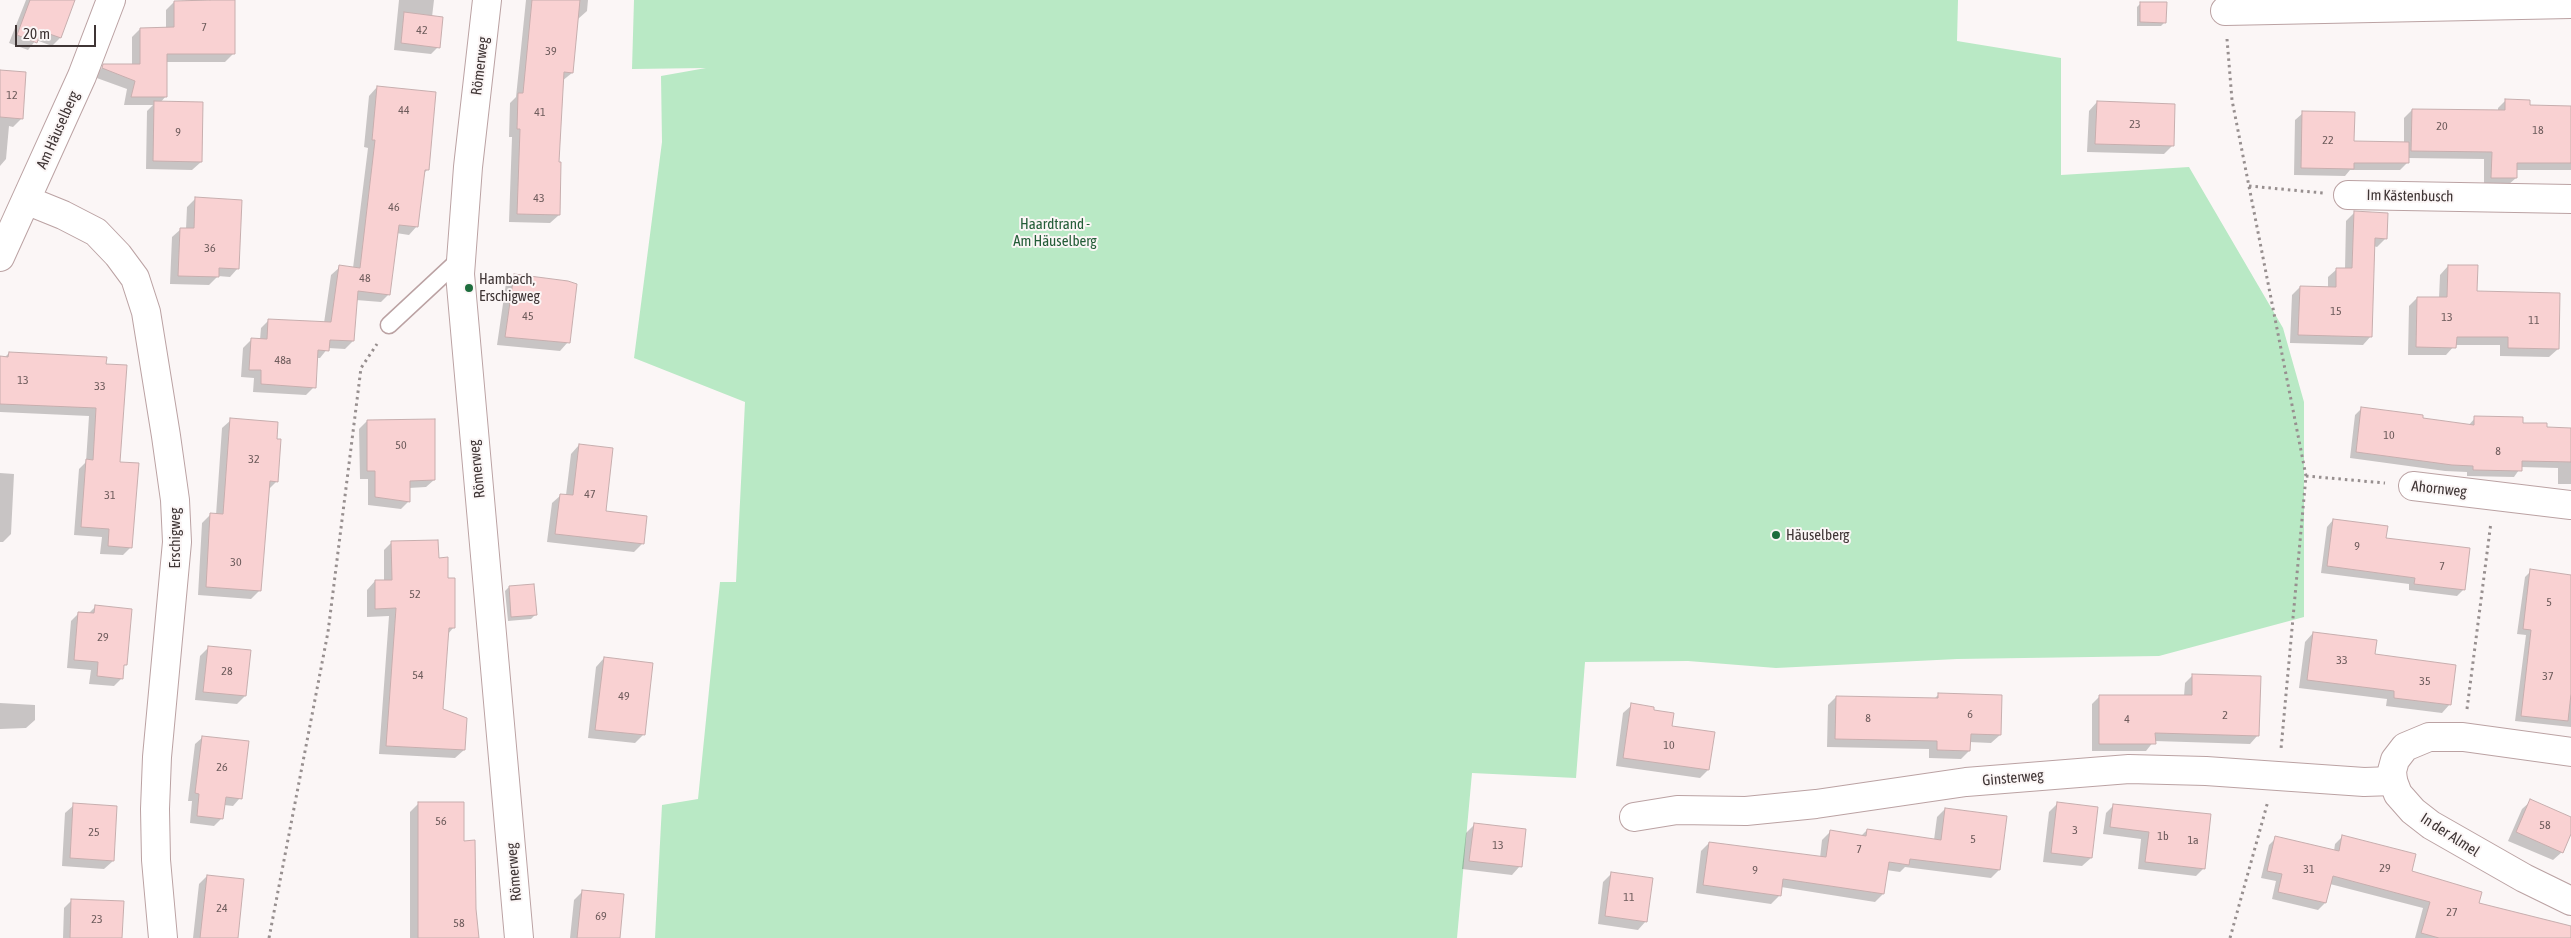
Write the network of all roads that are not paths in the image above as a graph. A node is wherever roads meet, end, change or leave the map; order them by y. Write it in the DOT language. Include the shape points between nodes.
graph roads {
  1 [pos="111,0"];
  2 [pos="487,0"];
  3 [pos="2571,4"];
  4 [pos="2240,7"];
  5 [pos="2348,195"];
  6 [pos="26,200"];
  7 [pos="2571,200"];
  8 [pos="0,257"];
  9 [pos="460,259"];
  10 [pos="389,325"];
  11 [pos="2413,486"];
  12 [pos="2571,505"];
  13 [pos="2571,752"];
  14 [pos="2393,782"];
  15 [pos="1634,816"];
  16 [pos="2571,901"];
  17 [pos="163,938"];
  18 [pos="519,938"];
  1 -- 6 [label="street, Am Häuselberg" via="82,76"];
  2 -- 9 [label="street, Römerweg"];
  3 -- 4 [label="street"];
  5 -- 7 [label="street, Im Kästenbusch"];
  6 -- 8 [label="street, Am Häuselberg"];
  6 -- 17 [label="street, Erschigweg" via="63,214 96,232 118,254 135,278 146,312 168,445 177,542 155,809"];
  9 -- 10 [label="lane"];
  9 -- 18 [label="street, Römerweg"];
  11 -- 12 [label="street, Ahornweg"];
  13 -- 14 [label="street" via="2463,737 2429,737 2405,747 2395,760"];
  14 -- 15 [label="street, Ginsterweg" via="2129,769 1966,782 1799,806 1746,811 1677,810"];
  14 -- 16 [label="street, In der Almel" via="2406,803 2431,825"];
}
